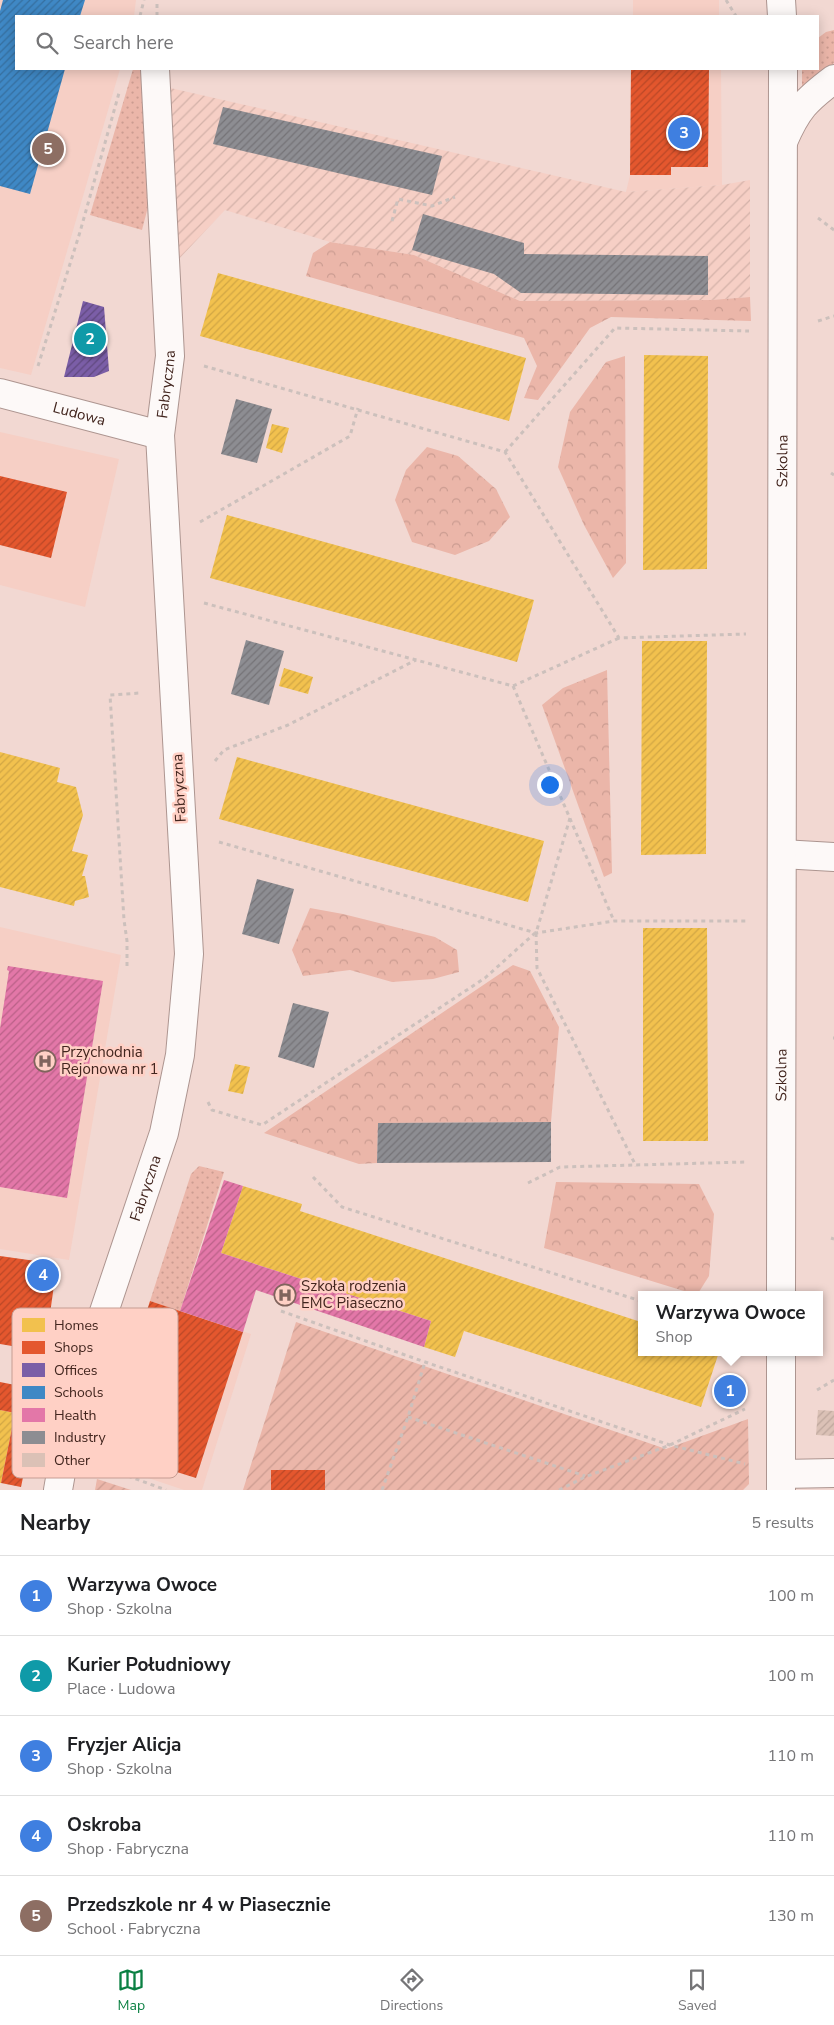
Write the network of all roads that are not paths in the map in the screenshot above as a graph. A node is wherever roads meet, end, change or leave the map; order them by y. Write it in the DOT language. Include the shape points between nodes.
graph roads {
  1 [pos="781,0"];
  2 [pos="782,15"];
  3 [pos="155,70"];
  4 [pos="783,70"];
  5 [pos="834,79"];
  6 [pos="782,145"];
  7 [pos="0,393"];
  8 [pos="160,434"];
  9 [pos="782,854"];
  10 [pos="834,857"];
  11 [pos="781,1291"];
  12 [pos="105,1308"];
  13 [pos="781,1356"];
  14 [pos="834,1473"];
  15 [pos="781,1482"];
  1 -- 2 [label="street"];
  3 -- 8 [label="street, Fabryczna" via="170,356"];
  4 -- 6 [label="street, Szkolna"];
  5 -- 6 [label="street" via="809,97 793,120"];
  6 -- 9 [label="street, Szkolna"];
  7 -- 8 [label="street, Ludowa"];
  8 -- 12 [label="street, Fabryczna" via="189,954 180,1055 164,1133"];
  9 -- 10 [label="street"];
  9 -- 11 [label="street, Szkolna"];
  13 -- 15 [label="street"];
  14 -- 15 [label="street"];
}
